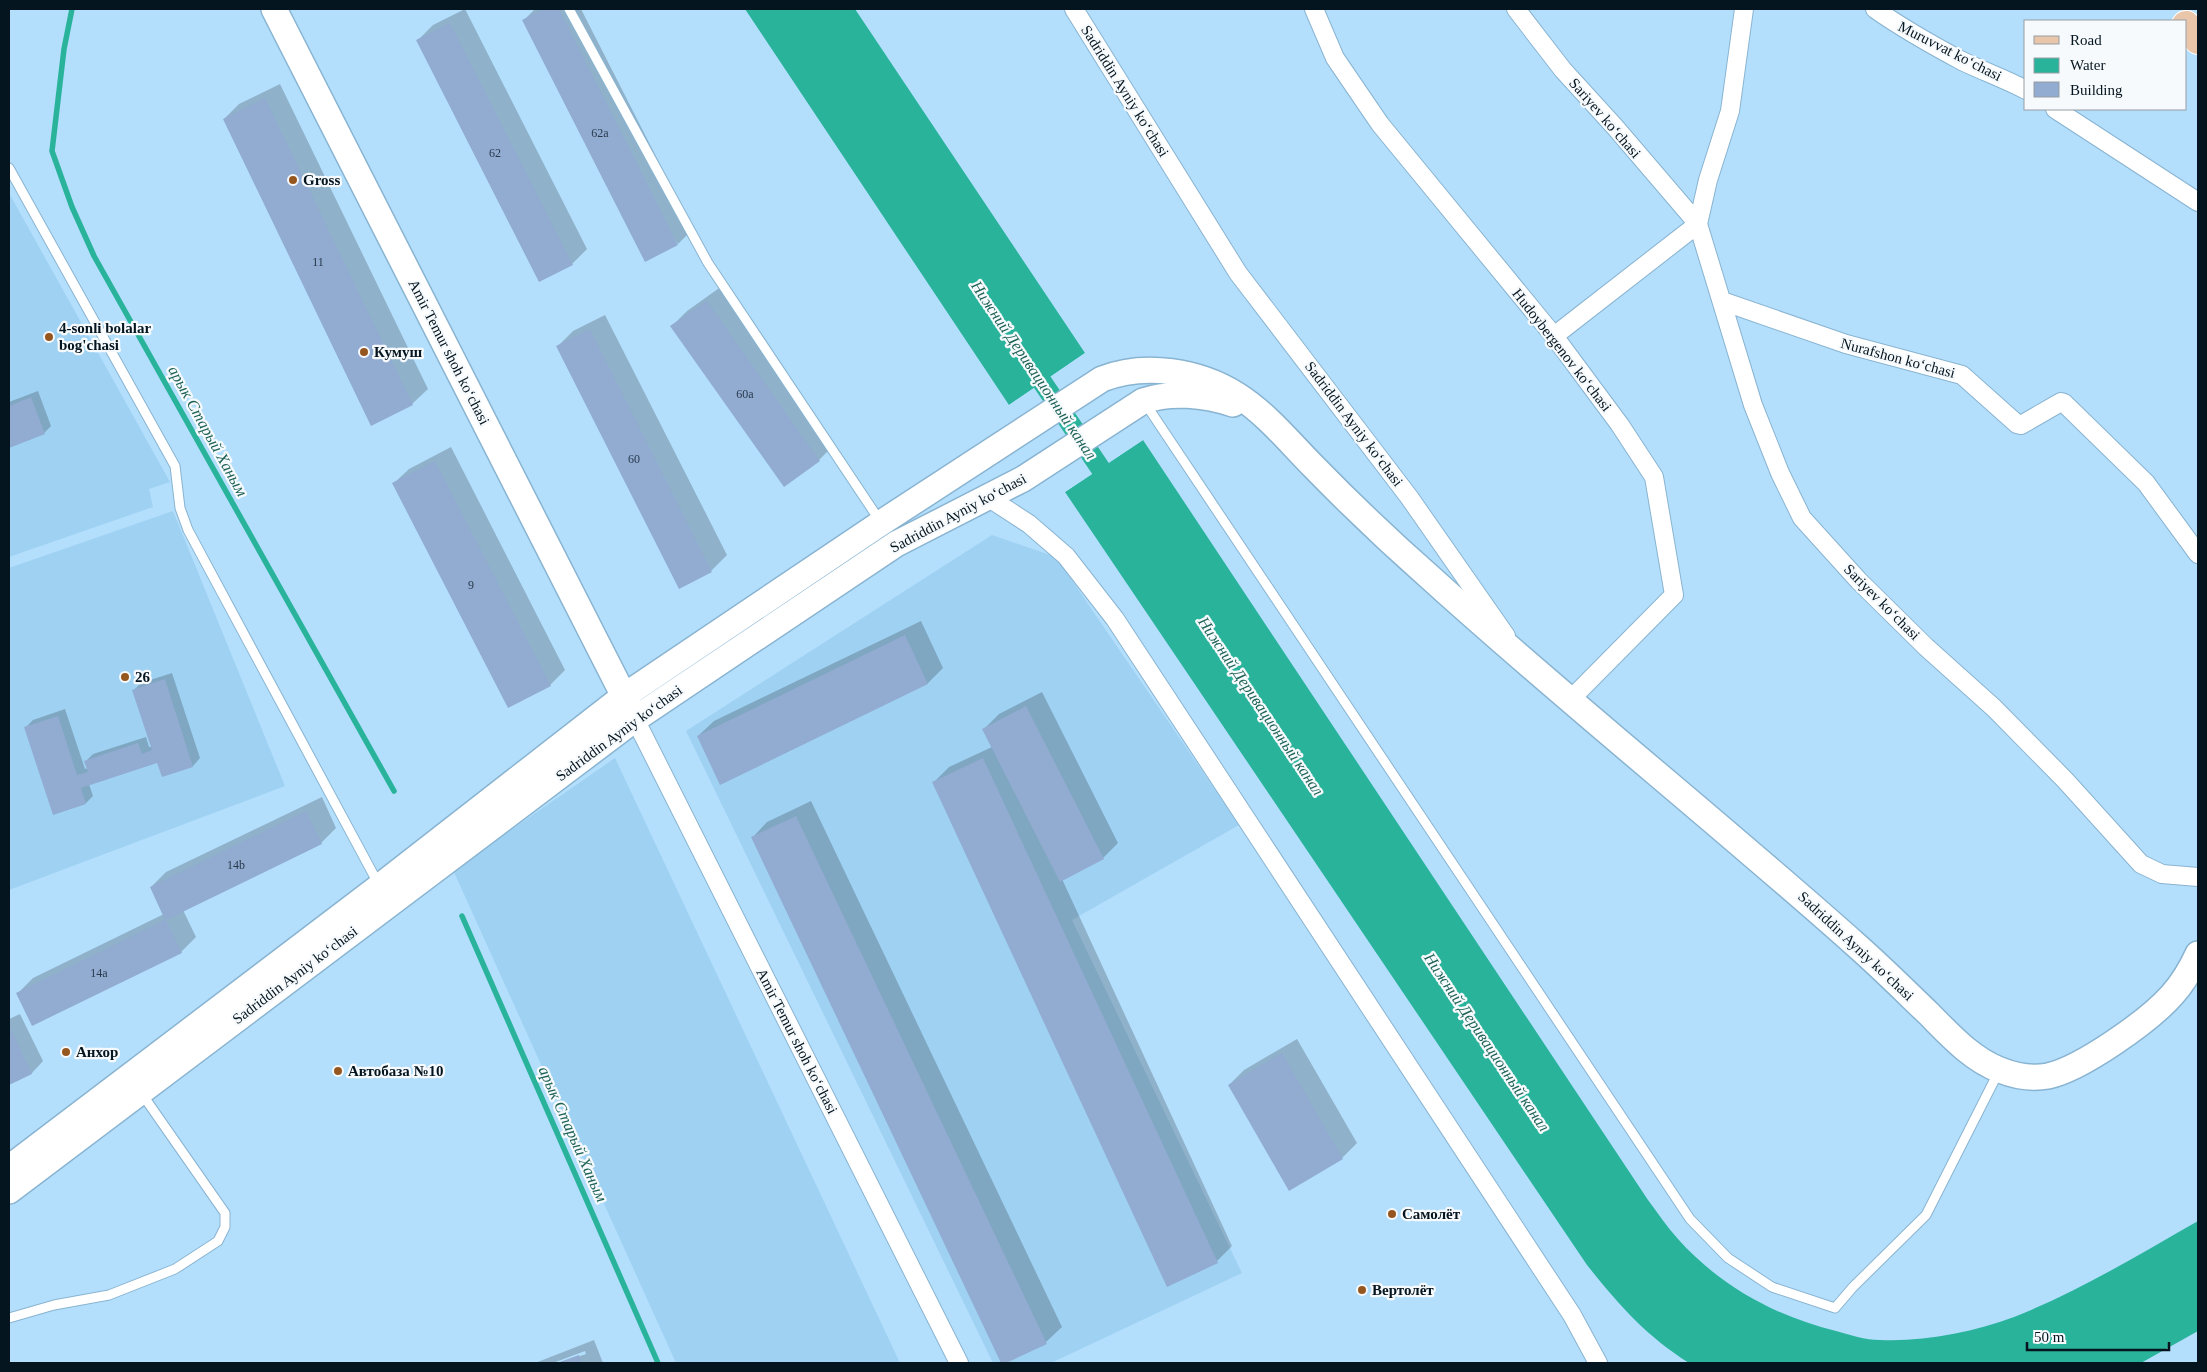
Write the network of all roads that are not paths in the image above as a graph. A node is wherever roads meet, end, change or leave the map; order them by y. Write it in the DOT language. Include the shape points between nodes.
graph roads {
  1 [pos="274,9"];
  2 [pos="569,9"];
  3 [pos="1074,9"];
  4 [pos="1314,9"];
  5 [pos="1516,9"];
  6 [pos="1744,9"];
  7 [pos="1875,9"];
  8 [pos="2171,9"];
  9 [pos="2181,20"];
  10 [pos="2187,26"];
  11 [pos="2198,40"];
  12 [pos="2024,89"];
  13 [pos="2056,110"];
  14 [pos="9,168"];
  15 [pos="2198,202"];
  16 [pos="1698,224"];
  17 [pos="1722,301"];
  18 [pos="1554,336"];
  19 [pos="1134,407"];
  20 [pos="1276,429"];
  21 [pos="989,498"];
  22 [pos="881,523"];
  23 [pos="2198,554"];
  24 [pos="1524,661"];
  25 [pos="624,696"];
  26 [pos="1570,700"];
  27 [pos="635,719"];
  28 [pos="2198,877"];
  29 [pos="380,887"];
  30 [pos="2198,954"];
  31 [pos="1999,1070"];
  32 [pos="140,1091"];
  33 [pos="9,1168"];
  34 [pos="9,1191"];
  35 [pos="9,1318"];
  36 [pos="959,1363"];
  37 [pos="1598,1363"];
  1 -- 25 [label="main road, Amir Temur shoh ko‘chasi"];
  2 -- 22 [label="lane" via="708,263"];
  3 -- 24 [label="street, Sadriddin Ayniy ko‘chasi" via="1238,273 1410,497"];
  4 -- 18 [label="street, Hudoybergenov ko‘chasi" via="1335,58 1380,124"];
  5 -- 16 [label="street, Sariyev ko‘chasi" via="1562,70"];
  6 -- 16 [label="street" via="1730,111"];
  7 -- 12 [label="street, Muruvvat ko‘chasi" via="1964,62"];
  8 -- 9 [label="main road"];
  10 -- 11 [label="main road"];
  13 -- 15 [label="street"];
  14 -- 29 [label="lane" via="175,466 180,508 188,530"];
  16 -- 17 [label="street, Sariyev ko‘chasi"];
  16 -- 18 [label="street"];
  17 -- 23 [label="street, Nurafshon ko‘chasi" via="1846,344 1962,375 2017,424 2021,425 2064,403 2146,483"];
  17 -- 28 [label="street, Sariyev ko‘chasi" via="1753,405 1802,518 1859,581 1994,708 2141,864 2162,874"];
  18 -- 26 [label="street, Hudoybergenov ko‘chasi" via="1654,477 1674,595"];
  19 -- 20 [label="main road, Sadriddin Ayniy ko‘chasi" via="1153,397 1218,400 1244,408"];
  19 -- 21 [label="main road, Sadriddin Ayniy ko‘chasi"];
  19 -- 31 [label="lane" via="1690,1219 1728,1258 1772,1287 1835,1308 1926,1215"];
  20 -- 22 [label="main road, Sadriddin Ayniy ko‘chasi" via="1236,394 1192,376 1142,370 1122,372 1102,379"];
  20 -- 24 [label="main road, Sadriddin Ayniy ko‘chasi" via="1366,520"];
  21 -- 27 [label="main road, Sadriddin Ayniy ko‘chasi" via="896,544"];
  21 -- 37 [label="street" via="1029,524 1066,556 1115,619 1572,1315"];
  22 -- 25 [label="main road, Sadriddin Ayniy ko‘chasi"];
  24 -- 26 [label="main road, Sadriddin Ayniy ko‘chasi"];
  25 -- 27 [label="main road, Amir Temur shoh ko‘chasi"];
  25 -- 29 [label="main road, Sadriddin Ayniy ko‘chasi"];
  26 -- 31 [label="main road, Sadriddin Ayniy ko‘chasi" via="1775,872 1871,958 1954,1039"];
  27 -- 32 [label="main road, Sadriddin Ayniy ko‘chasi"];
  27 -- 36 [label="street, Amir Temur shoh ko‘chasi"];
  29 -- 33 [label="main road, Sadriddin Ayniy ko‘chasi"];
  30 -- 31 [label="main road, Sadriddin Ayniy ko‘chasi" via="2182,984 2167,1000 2131,1029 2074,1066 2032,1077"];
  32 -- 34 [label="main road, Sadriddin Ayniy ko‘chasi"];
  32 -- 35 [label="lane" via="225,1212 225,1227 218,1241 174,1269 109,1296 54,1305"];
}
